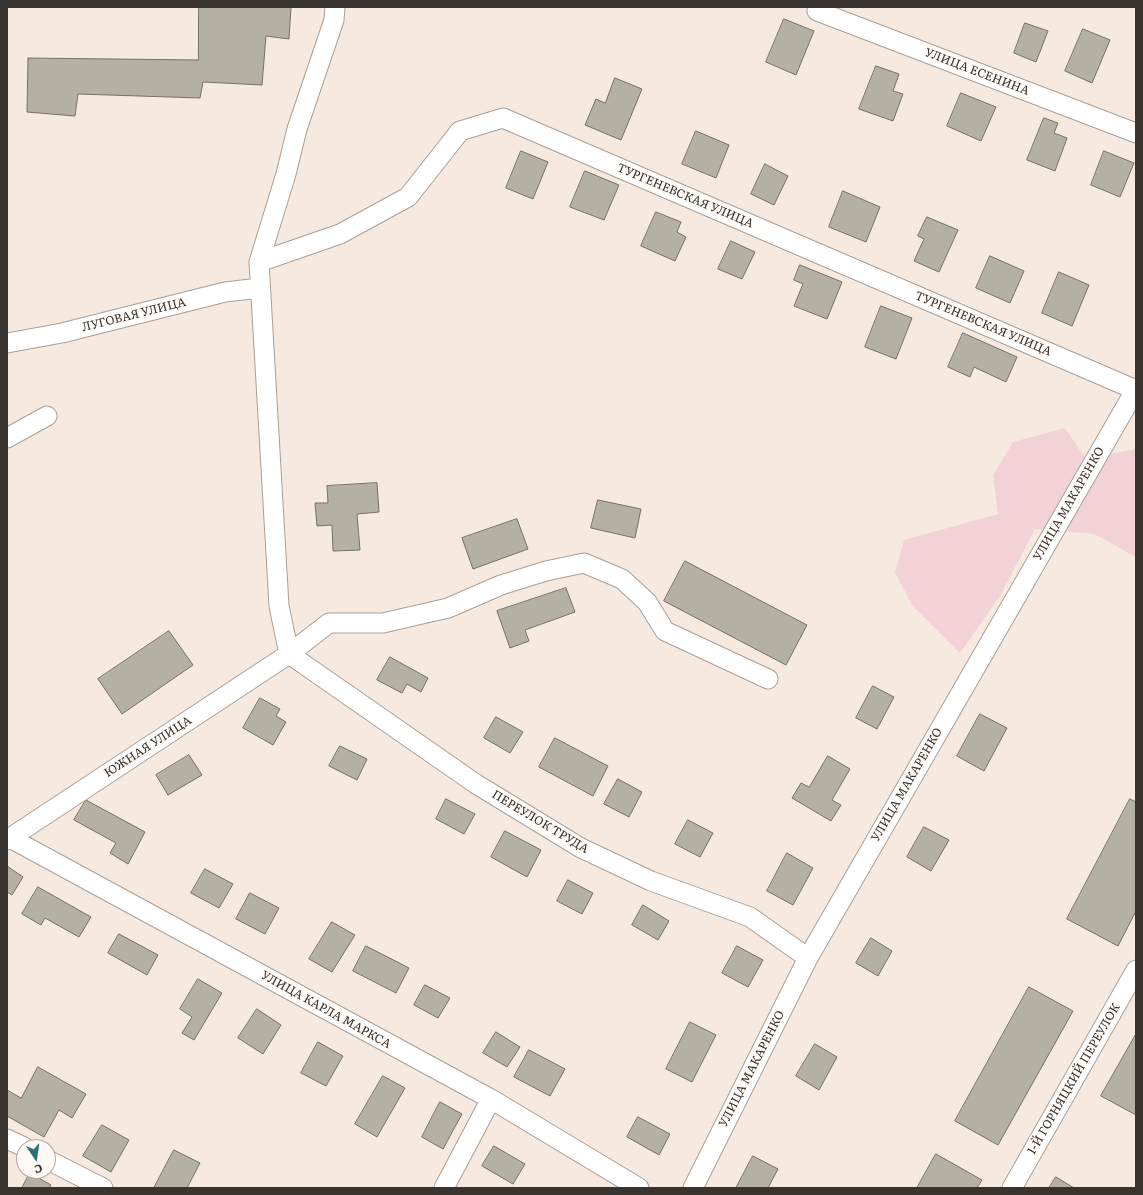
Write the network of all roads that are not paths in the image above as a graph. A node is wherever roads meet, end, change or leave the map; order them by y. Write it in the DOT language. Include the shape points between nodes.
graph roads {
  1 [pos="335,7"];
  2 [pos="817,11"];
  3 [pos="1136,133"];
  4 [pos="259,262"];
  5 [pos="260,288"];
  6 [pos="7,343"];
  7 [pos="1136,389"];
  8 [pos="47,416"];
  9 [pos="7,438"];
  10 [pos="289,654"];
  11 [pos="768,679"];
  12 [pos="9,839"];
  13 [pos="808,958"];
  14 [pos="1136,970"];
  15 [pos="491,1099"];
  16 [pos="7,1138"];
  17 [pos="16,1143"];
  18 [pos="56,1164"];
  19 [pos="104,1188"];
  20 [pos="444,1188"];
  21 [pos="639,1188"];
  22 [pos="693,1188"];
  23 [pos="1012,1188"];
  1 -- 4 [label="street" via="334,20 297,129"];
  2 -- 3 [label="street, УЛИЦА ЕСЕНИНА"];
  4 -- 5 [label="street"];
  4 -- 7 [label="street, ТУРГЕНЕВСКАЯ УЛИЦА" via="340,234 408,197 460,131 503,118"];
  5 -- 6 [label="street, ЛУГОВАЯ УЛИЦА" via="225,292 62,333"];
  5 -- 10 [label="street" via="279,606"];
  7 -- 13 [label="street, УЛИЦА МАКАРЕНКО"];
  8 -- 9 [label="street"];
  10 -- 11 [label="street, ЮЖНАЯ УЛИЦА" via="329,623 383,623 448,608 500,585 584,562 622,579 647,602 665,631"];
  10 -- 12 [label="street, ЮЖНАЯ УЛИЦА"];
  10 -- 13 [label="street, ПЕРЕУЛОК ТРУДА" via="476,784 581,848 651,881 750,917"];
  12 -- 15 [label="street, УЛИЦА КАРЛА МАРКСА"];
  13 -- 22 [label="street, УЛИЦА МАКАРЕНКО"];
  14 -- 23 [label="street, 1-Й ГОРНЯЦКИЙ ПЕРЕУЛОК"];
  15 -- 20 [label="street"];
  15 -- 21 [label="street, УЛИЦА КАРЛА МАРКСА"];
  16 -- 17 [label="street"];
  18 -- 19 [label="street"];
}
